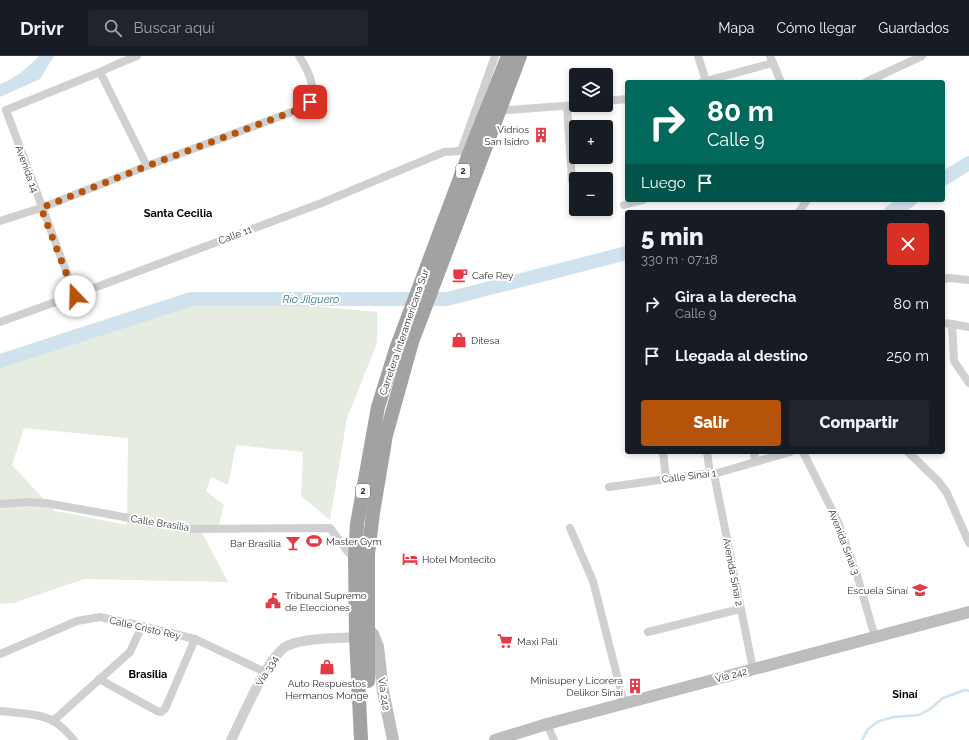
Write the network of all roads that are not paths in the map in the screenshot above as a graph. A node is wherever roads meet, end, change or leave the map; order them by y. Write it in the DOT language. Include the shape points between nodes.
graph roads {
  1 [pos="137,56"];
  2 [pos="299,56"];
  3 [pos="496,56"];
  4 [pos="508,56"];
  5 [pos="520,56"];
  6 [pos="698,56"];
  7 [pos="922,56"];
  8 [pos="125,58"];
  9 [pos="771,59"];
  10 [pos="116,60"];
  11 [pos="100,72"];
  12 [pos="704,80"];
  13 [pos="707,80"];
  14 [pos="780,80"];
  15 [pos="870,80"];
  16 [pos="625,98"];
  17 [pos="613,100"];
  18 [pos="567,106"];
  19 [pos="493,109"];
  20 [pos="470,155"];
  21 [pos="147,166"];
  22 [pos="571,172"];
  23 [pos="636,202"];
  24 [pos="624,205"];
  25 [pos="41,208"];
  26 [pos="0,221"];
  27 [pos="945,279"];
  28 [pos="969,280"];
  29 [pos="75,296"];
  30 [pos="0,322"];
  31 [pos="945,323"];
  32 [pos="952,324"];
  33 [pos="969,327"];
  34 [pos="969,383"];
  35 [pos="663,454"];
  36 [pos="707,454"];
  37 [pos="754,454"];
  38 [pos="783,454"];
  39 [pos="804,454"];
  40 [pos="910,454"];
  41 [pos="755,462"];
  42 [pos="712,474"];
  43 [pos="666,479"];
  44 [pos="609,487"];
  45 [pos="0,504"];
  46 [pos="570,528"];
  47 [pos="356,532"];
  48 [pos="969,543"];
  49 [pos="355,558"];
  50 [pos="740,609"];
  51 [pos="969,612"];
  52 [pos="364,624"];
  53 [pos="142,626"];
  54 [pos="648,632"];
  55 [pos="875,637"];
  56 [pos="195,639"];
  57 [pos="0,654"];
  58 [pos="753,669"];
  59 [pos="265,672"];
  60 [pos="99,678"];
  61 [pos="624,703"];
  62 [pos="0,711"];
  63 [pos="53,720"];
  64 [pos="547,724"];
  65 [pos="74,740"];
  66 [pos="231,740"];
  67 [pos="361,740"];
  68 [pos="370,740"];
  69 [pos="393,740"];
  70 [pos="494,740"];
  71 [pos="554,740"];
  1 -- 8 [label="street"];
  2 -- 21 [label="street" via="310,76 313,94 310,102 300,109"];
  3 -- 20 [label="street"];
  4 -- 19 [label="highway, Carretera Interamericana Sur / 2"];
  5 -- 19 [label="highway, Carretera Interamericana Sur / 2"];
  6 -- 12 [label="street"];
  7 -- 15 [label="street"];
  8 -- 10 [label="street"];
  9 -- 13 [label="street"];
  9 -- 14 [label="street"];
  10 -- 11 [label="street"];
  11 -- 21 [label="street"];
  11 -- 25 [label="street, Avenida 14" via="6,110"];
  16 -- 17 [label="street"];
  18 -- 19 [label="street"];
  18 -- 22 [label="street"];
  19 -- 20 [label="highway, Carretera Interamericana Sur / 2"];
  20 -- 29 [label="street, Calle 11" via="444,152 319,204"];
  20 -- 47 [label="highway, Carretera Interamericana Sur / 2" via="396,349 378,407"];
  20 -- 52 [label="highway, Carretera Interamericana Sur / 2" via="435,281 412,342 386,435 368,554"];
  21 -- 25 [label="street"];
  23 -- 24 [label="street"];
  25 -- 26 [label="street"];
  25 -- 29 [label="street, Avenida 14"];
  27 -- 28 [label="street"];
  29 -- 30 [label="street, Calle 11"];
  31 -- 32 [label="street"];
  32 -- 33 [label="street"];
  32 -- 34 [label="street" via="954,361"];
  35 -- 43 [label="street"];
  36 -- 42 [label="street, Avenida Sinaí 2"];
  37 -- 41 [label="street"];
  38 -- 41 [label="street, Calle Sinaí 1"];
  39 -- 55 [label="street, Avenida Sinaí 3" via="838,522"];
  40 -- 48 [label="street" via="948,493"];
  41 -- 42 [label="street, Calle Sinaí 1"];
  42 -- 43 [label="street, Calle Sinaí 1"];
  42 -- 50 [label="street, Avenida Sinaí 2"];
  43 -- 44 [label="street, Calle Sinaí 1"];
  45 -- 49 [label="street, Calle Brasilia" via="46,503 191,529 330,528"];
  46 -- 61 [label="street" via="593,581"];
  47 -- 49 [label="highway, Carretera Interamericana Sur / 2"];
  47 -- 52 [label="highway"];
  49 -- 52 [label="highway, Carretera Interamericana Sur / 2"];
  50 -- 54 [label="street"];
  50 -- 58 [label="street, Avenida Sinaí 2"];
  51 -- 55 [label="main road, Vía 242"];
  52 -- 59 [label="street, Vía 334" via="288,645 278,653"];
  52 -- 67 [label="highway, Carretera Interamericana Sur / 2"];
  52 -- 68 [label="highway"];
  52 -- 69 [label="main road, Vía 242" via="373,634 378,647 383,691"];
  53 -- 56 [label="street, Calle Cristo Rey"];
  53 -- 57 [label="street, Calle Cristo Rey" via="100,617 76,621"];
  53 -- 60 [label="street" via="130,652"];
  55 -- 58 [label="main road, Vía 242"];
  56 -- 59 [label="street, Calle Cristo Rey"];
  56 -- 60 [label="street" via="165,709 161,712"];
  58 -- 61 [label="main road, Vía 242"];
  59 -- 66 [label="street, Vía 334"];
  60 -- 63 [label="street"];
  61 -- 64 [label="main road, Vía 242"];
  62 -- 63 [label="street"];
  63 -- 65 [label="street"];
  64 -- 70 [label="main road, Vía 242"];
  64 -- 71 [label="street"];
}
